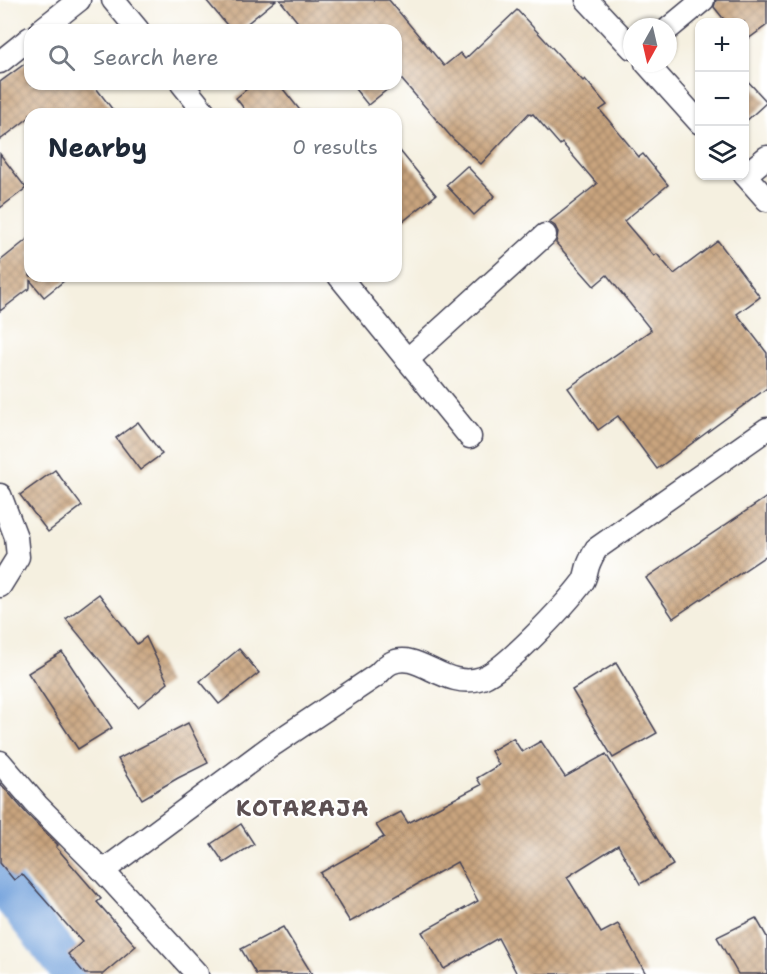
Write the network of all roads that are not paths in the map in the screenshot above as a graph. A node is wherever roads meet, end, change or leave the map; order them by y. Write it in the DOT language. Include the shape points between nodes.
graph roads {
  1 [pos="79,0"];
  2 [pos="113,0"];
  3 [pos="587,0"];
  4 [pos="703,0"];
  5 [pos="677,22"];
  6 [pos="49,24"];
  7 [pos="133,24"];
  8 [pos="623,38"];
  9 [pos="24,43"];
  10 [pos="0,62"];
  11 [pos="654,72"];
  12 [pos="187,90"];
  13 [pos="201,108"];
  14 [pos="695,118"];
  15 [pos="767,157"];
  16 [pos="749,171"];
  17 [pos="749,179"];
  18 [pos="767,200"];
  19 [pos="545,235"];
  20 [pos="344,282"];
  21 [pos="407,360"];
  22 [pos="767,429"];
  23 [pos="470,437"];
  24 [pos="0,495"];
  25 [pos="0,586"];
  26 [pos="0,762"];
  27 [pos="103,871"];
  28 [pos="197,974"];
  1 -- 6 [label="street"];
  2 -- 7 [label="street"];
  3 -- 8 [label="street"];
  4 -- 5 [label="street"];
  9 -- 10 [label="street"];
  11 -- 14 [label="street"];
  12 -- 13 [label="street"];
  15 -- 16 [label="street"];
  17 -- 18 [label="street"];
  19 -- 21 [label="street"];
  20 -- 21 [label="street"];
  21 -- 23 [label="street"];
  22 -- 27 [label="street" via="596,549 584,581 502,666 483,678 467,681 450,679 405,659 390,663"];
  24 -- 25 [label="street" via="16,537 18,557"];
  26 -- 27 [label="street"];
  27 -- 28 [label="street"];
}
